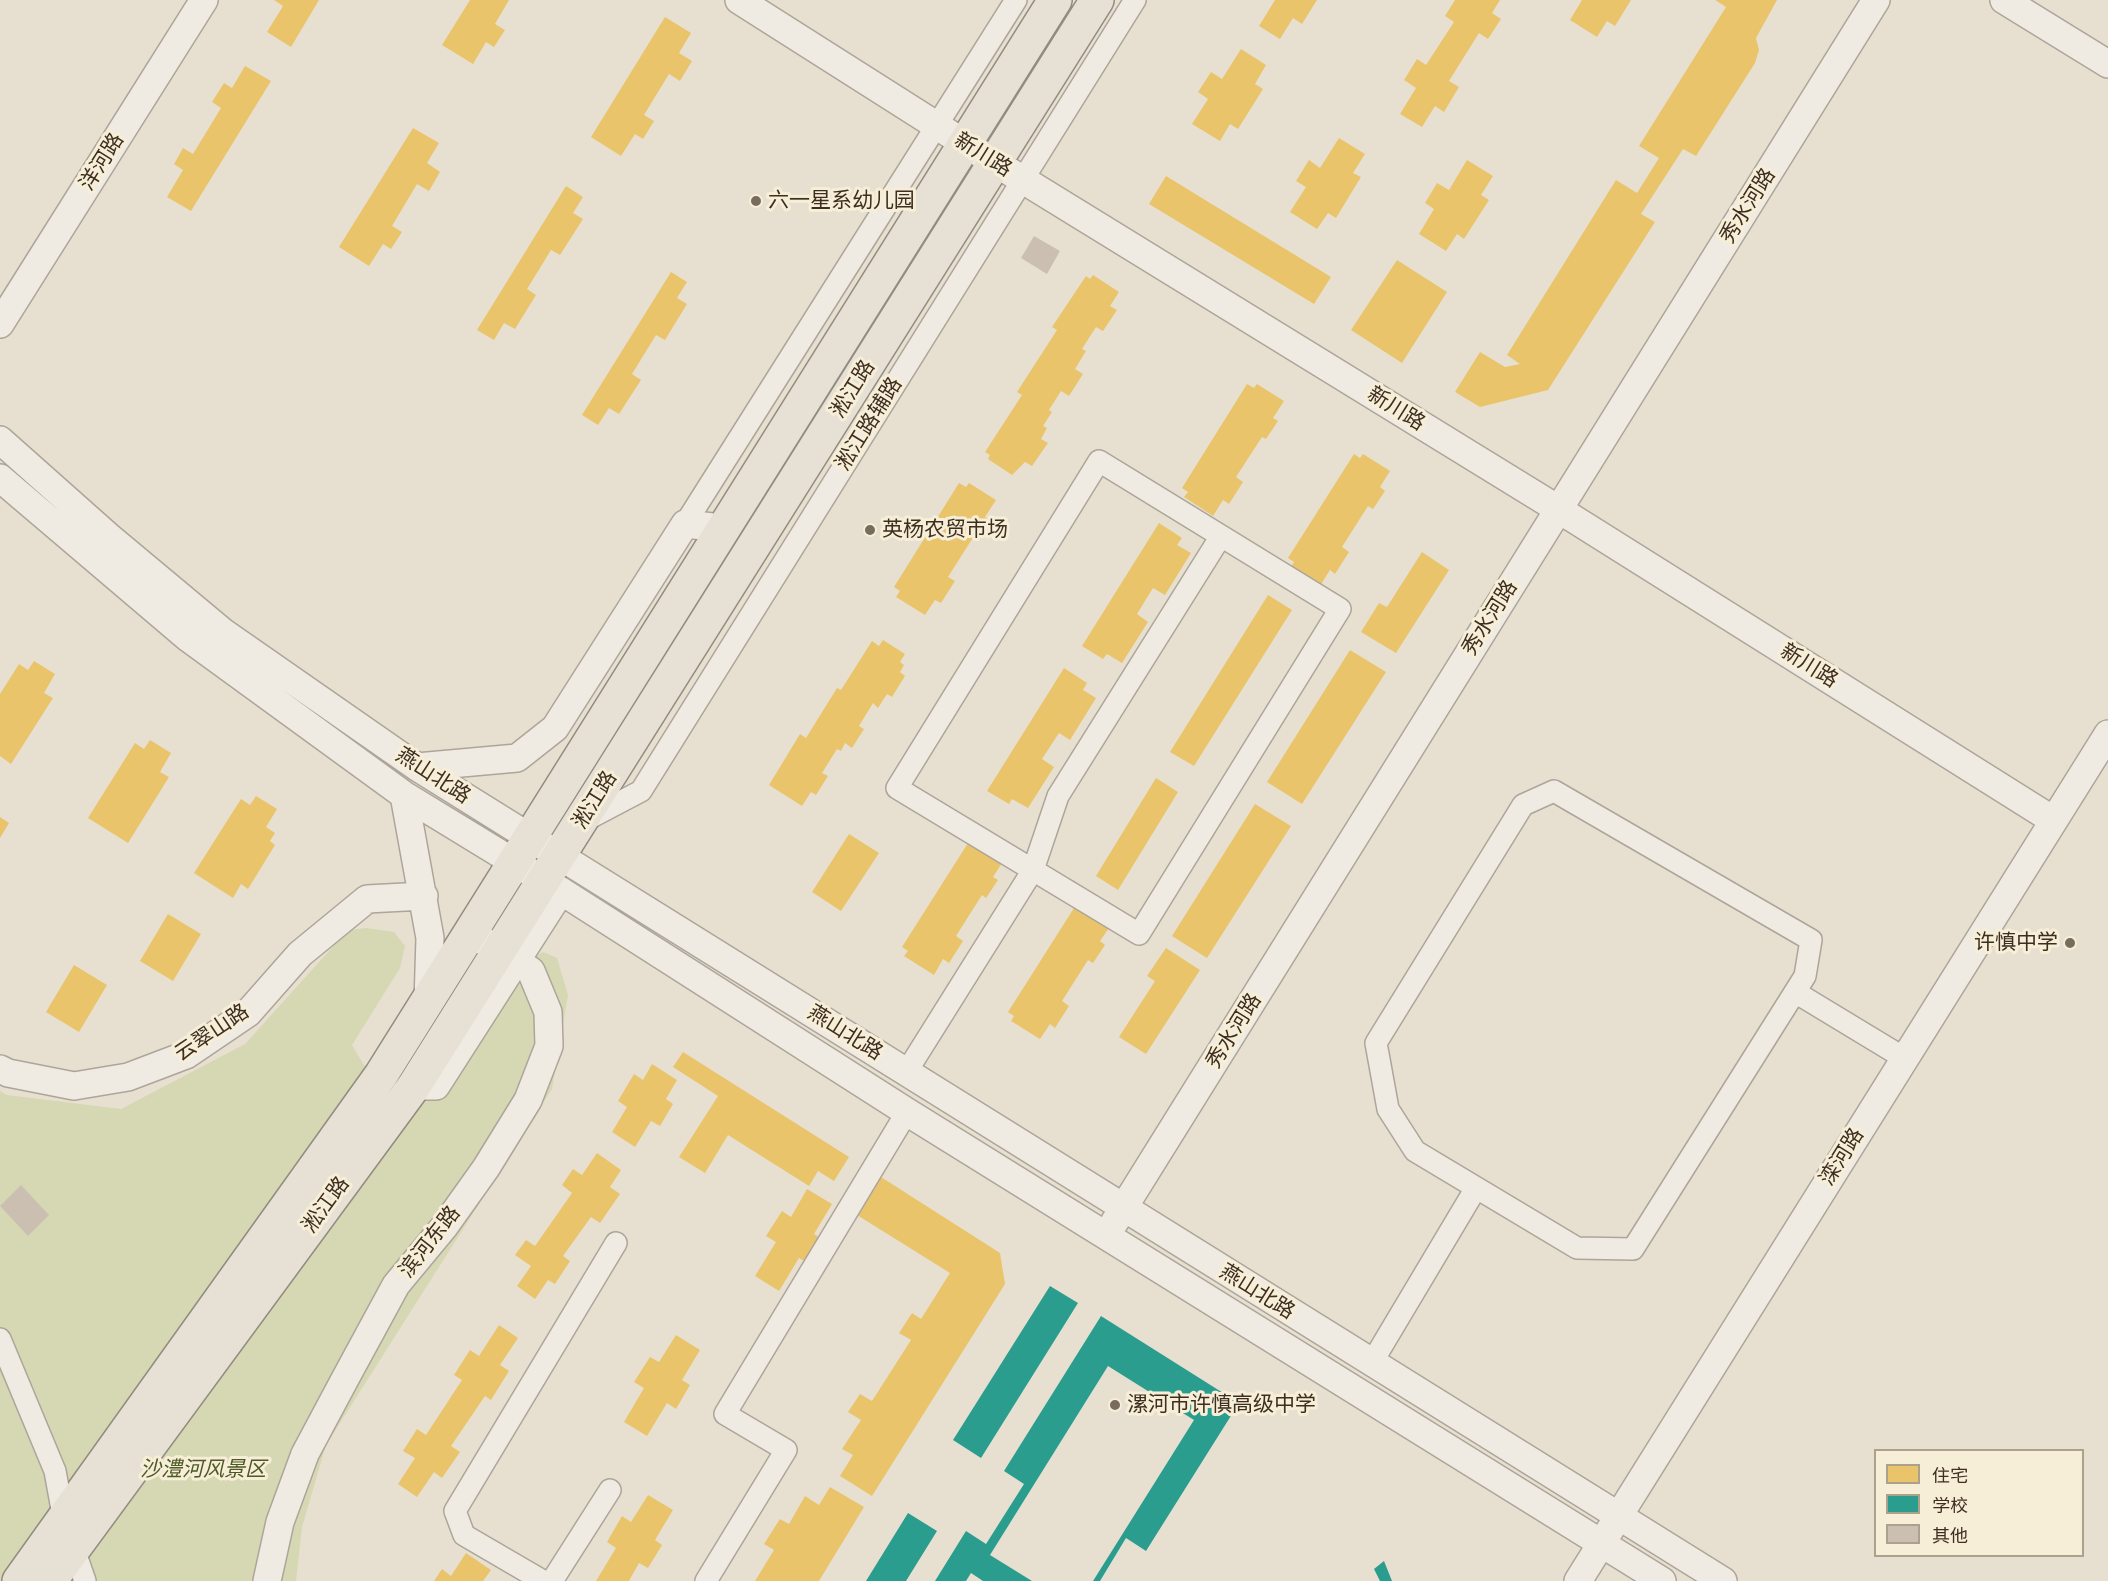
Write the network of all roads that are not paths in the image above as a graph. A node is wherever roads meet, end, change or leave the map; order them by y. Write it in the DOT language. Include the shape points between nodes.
graph roads {
  1 [pos="204,0"];
  2 [pos="739,0"];
  3 [pos="1016,0"];
  4 [pos="1055,0"];
  5 [pos="1096,0"];
  6 [pos="1135,0"];
  7 [pos="1876,0"];
  8 [pos="2004,0"];
  9 [pos="2108,64"];
  10 [pos="937,126"];
  11 [pos="966,145"];
  12 [pos="994,162"];
  13 [pos="1022,179"];
  14 [pos="0,324"];
  15 [pos="0,440"];
  16 [pos="0,478"];
  17 [pos="1558,509"];
  18 [pos="685,524"];
  19 [pos="722,528"];
  20 [pos="1221,536"];
  21 [pos="2108,734"];
  22 [pos="417,767"];
  23 [pos="404,795"];
  24 [pos="2053,820"];
  25 [pos="581,823"];
  26 [pos="523,850"];
  27 [pos="1033,870"];
  28 [pos="555,875"];
  29 [pos="424,896"];
  30 [pos="471,933"];
  31 [pos="508,956"];
  32 [pos="1795,992"];
  33 [pos="428,1002"];
  34 [pos="1904,1058"];
  35 [pos="0,1068"];
  36 [pos="907,1071"];
  37 [pos="907,1112"];
  38 [pos="1476,1188"];
  39 [pos="1123,1208"];
  40 [pos="1105,1236"];
  41 [pos="616,1243"];
  42 [pos="0,1339"];
  43 [pos="1371,1364"];
  44 [pos="610,1490"];
  45 [pos="1619,1516"];
  46 [pos="1602,1543"];
  47 [pos="54,1564"];
  48 [pos="267,1581"];
  49 [pos="543,1581"];
  50 [pos="552,1581"];
  51 [pos="706,1581"];
  52 [pos="1578,1581"];
  53 [pos="1662,1581"];
  54 [pos="1723,1581"];
  1 -- 14 [label="street, 洋河路"];
  2 -- 10 [label="street, 新川路"];
  3 -- 10 [label="street"];
  4 -- 11 [label="main road, 淞江路"];
  5 -- 12 [label="main road, 淞江路"];
  6 -- 13 [label="street, 淞江路辅路"];
  7 -- 17 [label="street, 秀水河路"];
  8 -- 9 [label="street"];
  10 -- 11 [label="street, 新川路"];
  10 -- 18 [label="street"];
  11 -- 12 [label="street, 新川路"];
  11 -- 19 [label="main road, 淞江路"];
  12 -- 13 [label="street, 新川路"];
  12 -- 25 [label="main road, 淞江路"];
  13 -- 17 [label="street, 新川路"];
  13 -- 25 [label="street, 淞江路辅路" via="642,790"];
  15 -- 22 [label="street, 燕山北路" via="223,632"];
  16 -- 23 [label="street, 燕山北路" via="187,637"];
  17 -- 24 [label="street, 新川路"];
  17 -- 39 [label="street, 秀水河路"];
  18 -- 19 [label="street"];
  18 -- 22 [label="street" via="555,728 517,758"];
  19 -- 26 [label="main road, 淞江路"];
  20 -- 27 [label="street" via="1058,796"];
  20 -- 27 [label="street" via="1340,609 1139,934"];
  20 -- 27 [label="street" via="1099,461 897,788"];
  21 -- 24 [label="street, 滦河路"];
  22 -- 26 [label="street, 燕山北路"];
  23 -- 26 [label="street, 燕山北路"];
  23 -- 29 [label="street"];
  24 -- 34 [label="street, 滦河路"];
  25 -- 28 [label="main road, 淞江路"];
  26 -- 28 [label="street, 燕山北路"];
  26 -- 30 [label="main road, 淞江路"];
  27 -- 36 [label="street"];
  28 -- 31 [label="main road, 淞江路"];
  28 -- 36 [label="street, 燕山北路"];
  28 -- 37 [label="street, 燕山北路"];
  29 -- 33 [label="street" via="430,938"];
  29 -- 35 [label="street, 云翠山路" via="367,899 300,954 248,1013 186,1055 128,1077 74,1086"];
  30 -- 31 [label="street, 滨河东路"];
  30 -- 33 [label="main road, 淞江路"];
  31 -- 47 [label="main road, 淞江路"];
  31 -- 48 [label="street, 滨河东路" via="531,971 548,1012 549,1046 528,1100 486,1168 396,1285 305,1454 280,1522"];
  32 -- 34 [label="street"];
  32 -- 38 [label="street" via="1633,1249 1577,1248"];
  32 -- 38 [label="street" via="1805,976 1810,940 1554,791 1523,805 1376,1043 1388,1109 1415,1151"];
  33 -- 47 [label="main road, 淞江路"];
  34 -- 45 [label="street, 滦河路"];
  36 -- 39 [label="street, 燕山北路"];
  37 -- 40 [label="street, 燕山北路"];
  37 -- 51 [label="street" via="725,1414 786,1450"];
  38 -- 43 [label="street"];
  39 -- 40 [label="street, 秀水河路"];
  39 -- 43 [label="street, 燕山北路"];
  40 -- 46 [label="street, 燕山北路"];
  41 -- 49 [label="street" via="455,1512 465,1535"];
  42 -- 47 [label="street" via="55,1471"];
  43 -- 45 [label="street, 燕山北路"];
  44 -- 50 [label="street"];
  45 -- 46 [label="street, 滦河路"];
  45 -- 54 [label="street, 燕山北路"];
  46 -- 52 [label="street, 滦河路"];
  46 -- 53 [label="street, 燕山北路"];
}
